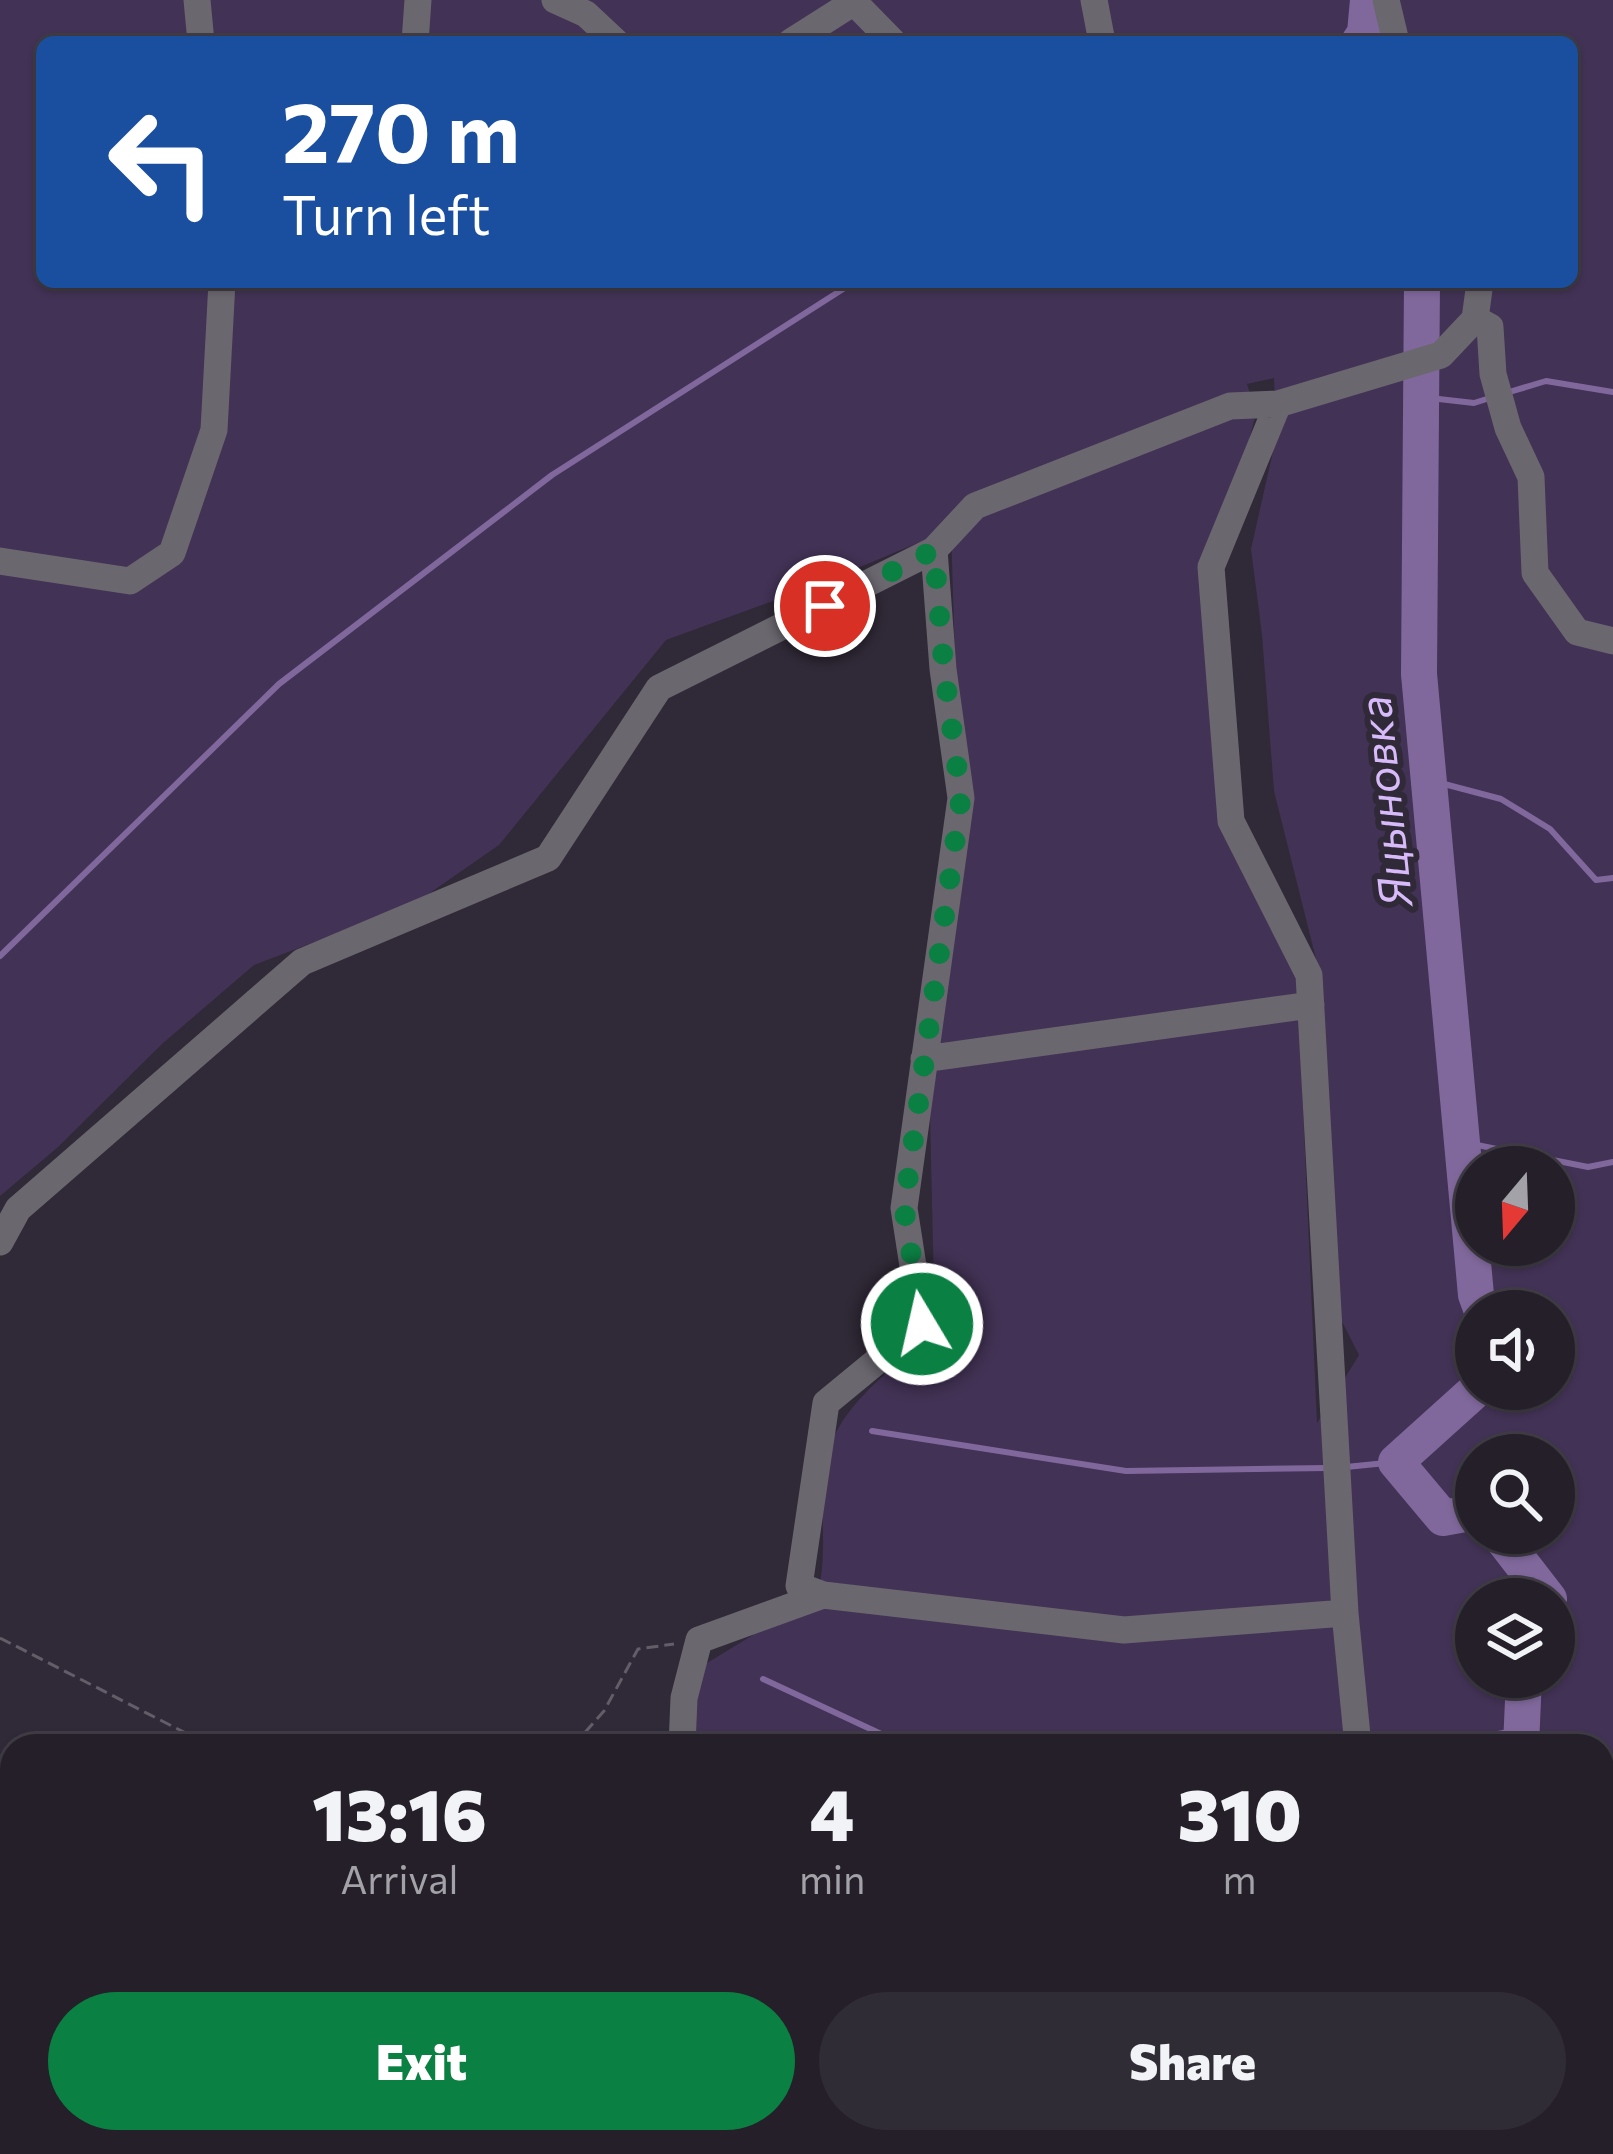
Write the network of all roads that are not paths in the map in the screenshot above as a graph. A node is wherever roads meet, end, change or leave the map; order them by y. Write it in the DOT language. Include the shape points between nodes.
graph roads {
  1 [pos="197,0"];
  2 [pos="418,0"];
  3 [pos="555,0"];
  4 [pos="1094,0"];
  5 [pos="1386,0"];
  6 [pos="854,1"];
  7 [pos="598,7"];
  8 [pos="200,36"];
  9 [pos="415,36"];
  10 [pos="613,36"];
  11 [pos="800,36"];
  12 [pos="887,36"];
  13 [pos="1101,36"];
  14 [pos="1395,36"];
  15 [pos="222,288"];
  16 [pos="1479,288"];
  17 [pos="1475,319"];
  18 [pos="1278,404"];
  19 [pos="934,550"];
  20 [pos="0,560"];
  21 [pos="1613,641"];
  22 [pos="1311,1005"];
  23 [pos="923,1059"];
  24 [pos="0,1242"];
  25 [pos="823,1595"];
  26 [pos="1345,1612"];
  27 [pos="682,1734"];
  28 [pos="1357,1734"];
  1 -- 8 [label="lane"];
  2 -- 9 [label="lane"];
  3 -- 7 [label="lane"];
  4 -- 13 [label="lane"];
  5 -- 14 [label="lane"];
  6 -- 11 [label="lane"];
  6 -- 12 [label="lane"];
  7 -- 10 [label="lane"];
  15 -- 20 [label="lane" via="214,430 172,553 130,581"];
  16 -- 17 [label="lane"];
  17 -- 18 [label="lane" via="1441,355"];
  17 -- 21 [label="lane" via="1490,327 1499,395 1531,477 1535,572 1577,632"];
  18 -- 19 [label="lane" via="1230,406 975,506"];
  18 -- 22 [label="lane" via="1211,567 1231,821 1309,975"];
  19 -- 23 [label="lane" via="961,798"];
  19 -- 24 [label="lane" via="659,688 548,858 302,962 18,1209"];
  22 -- 23 [label="lane"];
  22 -- 26 [label="lane"];
  23 -- 25 [label="lane" via="904,1208 922,1324 826,1403 800,1586"];
  25 -- 26 [label="lane" via="1124,1630"];
  25 -- 27 [label="lane" via="699,1640"];
  26 -- 28 [label="lane"];
}
